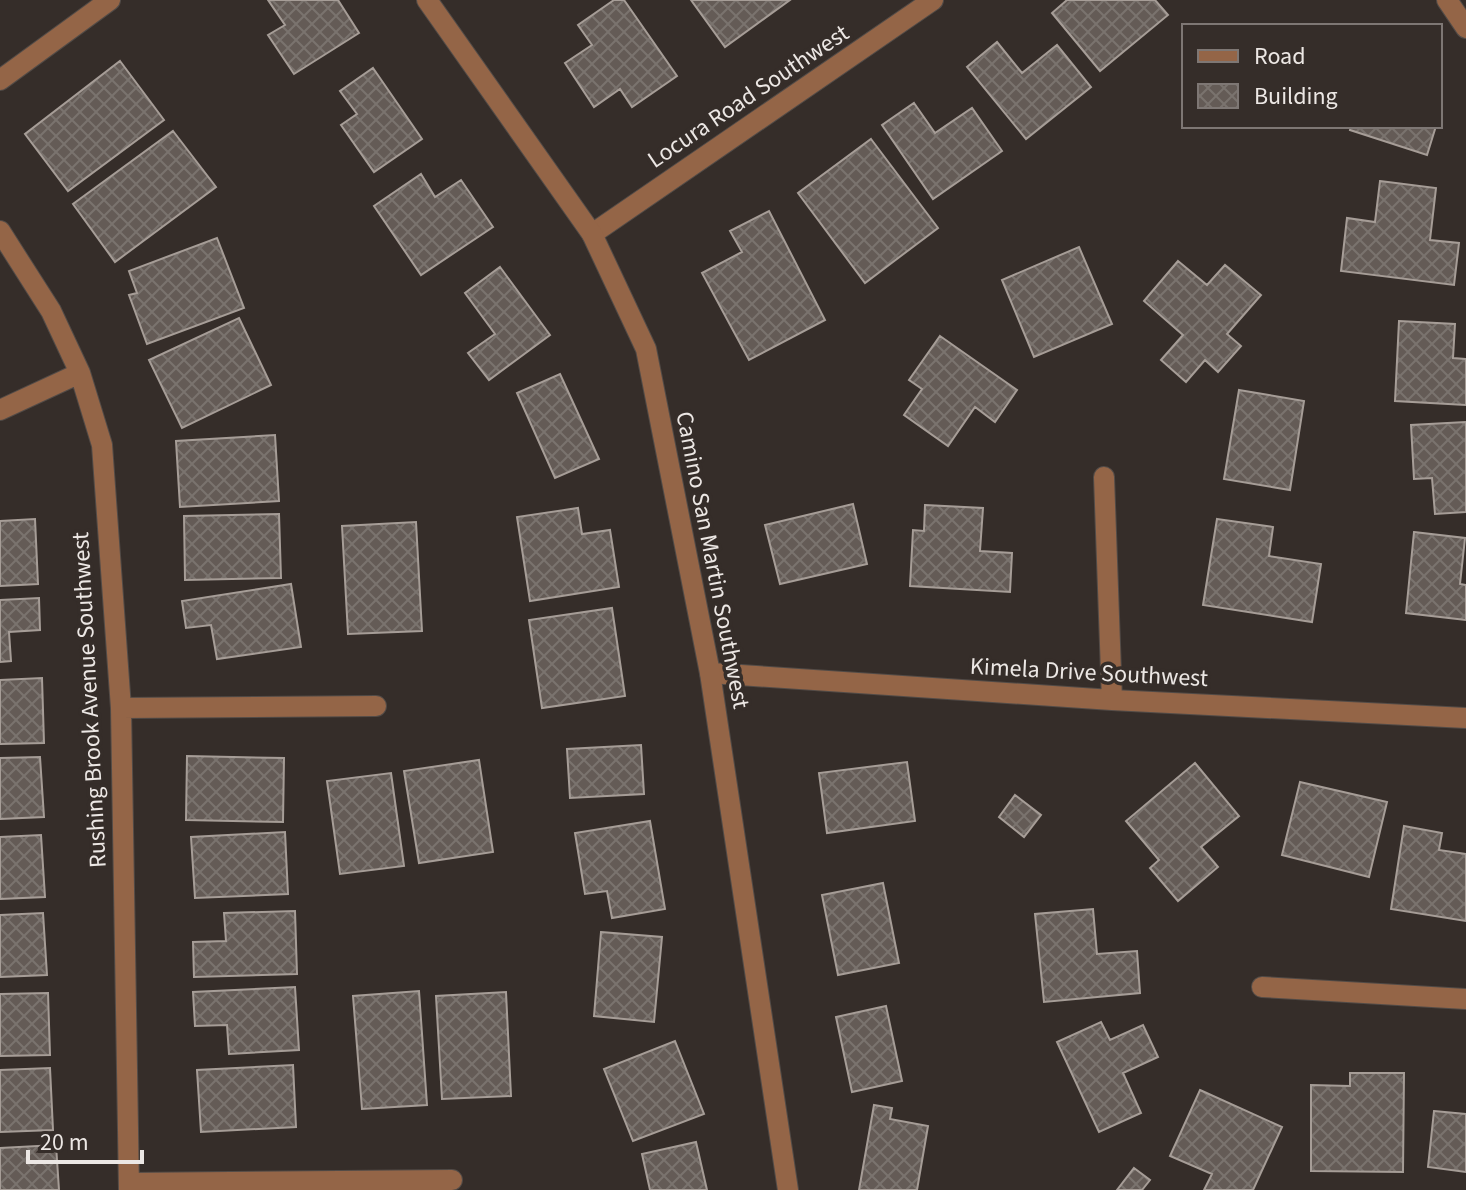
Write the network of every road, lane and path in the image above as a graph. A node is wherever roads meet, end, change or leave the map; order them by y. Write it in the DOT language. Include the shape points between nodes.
graph roads {
  1 [pos="110,0"];
  2 [pos="427,0"];
  3 [pos="933,0"];
  4 [pos="1447,0"];
  5 [pos="1466,28"];
  6 [pos="0,80"];
  7 [pos="0,231"];
  8 [pos="592,234"];
  9 [pos="80,373"];
  10 [pos="0,410"];
  11 [pos="1104,477"];
  12 [pos="710,673"];
  13 [pos="1112,700"];
  14 [pos="376,706"];
  15 [pos="121,708"];
  16 [pos="1466,718"];
  17 [pos="1262,987"];
  18 [pos="1466,999"];
  19 [pos="452,1180"];
  20 [pos="129,1186"];
  21 [pos="788,1190"];
  1 -- 6 [label="street"];
  2 -- 8 [label="street, Camino San Martin Southwest"];
  3 -- 8 [label="street, Locura Road Southwest"];
  4 -- 5 [label="street"];
  7 -- 9 [label="street, Rushing Brook Avenue Southwest" via="51,311"];
  8 -- 12 [label="street, Camino San Martin Southwest" via="646,349"];
  9 -- 10 [label="street"];
  9 -- 15 [label="street, Rushing Brook Avenue Southwest" via="102,445"];
  11 -- 13 [label="street"];
  12 -- 13 [label="street, Kimela Drive Southwest"];
  12 -- 21 [label="street, Camino San Martin Southwest"];
  13 -- 16 [label="street, Kimela Drive Southwest"];
  14 -- 15 [label="street"];
  15 -- 20 [label="street, Rushing Brook Avenue Southwest"];
  17 -- 18 [label="street"];
  19 -- 20 [label="street"];
}
